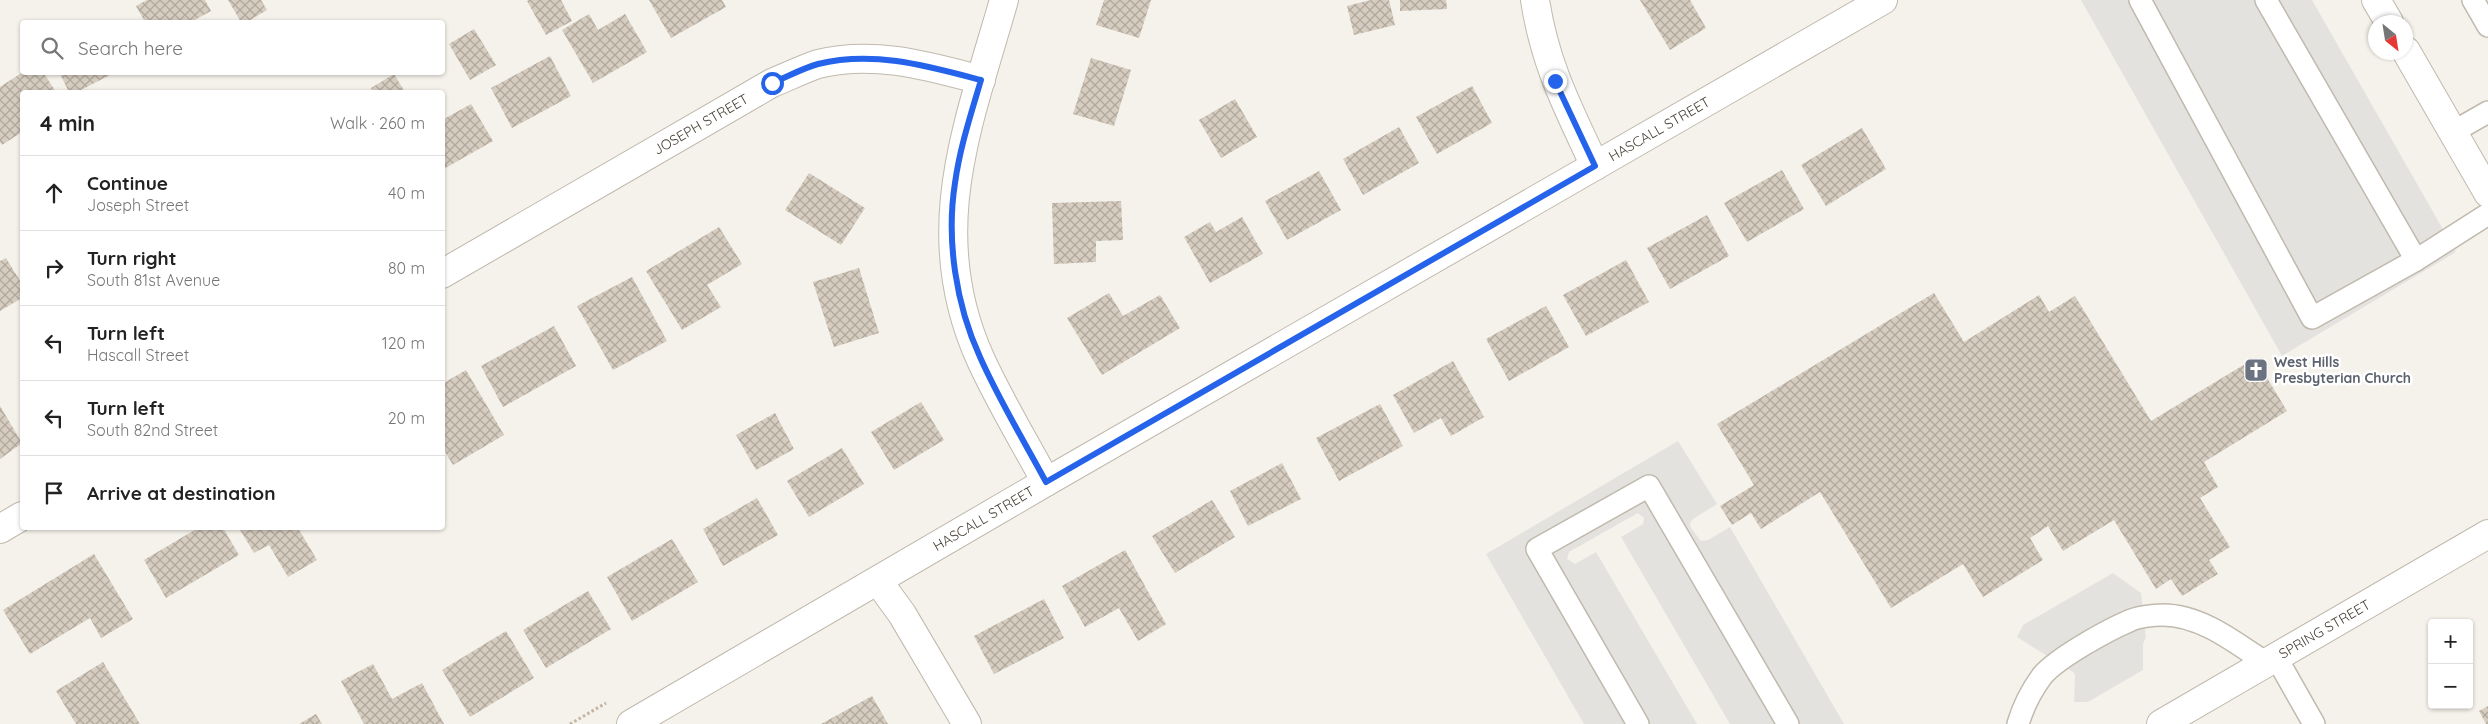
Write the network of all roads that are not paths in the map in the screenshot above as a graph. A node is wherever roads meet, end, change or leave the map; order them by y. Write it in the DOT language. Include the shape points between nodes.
graph roads {
  1 [pos="1004,0"];
  2 [pos="1535,0"];
  3 [pos="1883,0"];
  4 [pos="2140,0"];
  5 [pos="2266,0"];
  6 [pos="2376,0"];
  7 [pos="2473,0"];
  8 [pos="2385,15"];
  9 [pos="2488,26"];
  10 [pos="2411,60"];
  11 [pos="981,80"];
  12 [pos="2488,112"];
  13 [pos="2453,132"];
  14 [pos="1595,166"];
  15 [pos="2488,193"];
  16 [pos="2488,214"];
  17 [pos="2416,260"];
  18 [pos="445,272"];
  19 [pos="1046,482"];
  20 [pos="20,517"];
  21 [pos="0,529"];
  22 [pos="2488,534"];
  23 [pos="878,581"];
  24 [pos="2271,660"];
  25 [pos="631,724"];
  26 [pos="967,724"];
  27 [pos="1638,724"];
  28 [pos="1788,724"];
  29 [pos="2018,724"];
  30 [pos="2161,724"];
  31 [pos="2314,724"];
  1 -- 11 [label="street"];
  2 -- 14 [label="street" via="1540,36 1555,81"];
  3 -- 14 [label="street, HASCALL STREET"];
  4 -- 17 [label="lane" via="2312,318"];
  5 -- 17 [label="lane"];
  6 -- 8 [label="street"];
  7 -- 9 [label="lane"];
  10 -- 13 [label="street"];
  11 -- 18 [label="street, JOSEPH STREET" via="914,62 862,58 817,65 772,83"];
  11 -- 19 [label="street" via="955,184 952,221 956,271 964,312 980,357"];
  12 -- 13 [label="lane"];
  13 -- 15 [label="street"];
  14 -- 19 [label="street, HASCALL STREET"];
  16 -- 17 [label="lane"];
  19 -- 23 [label="street, HASCALL STREET"];
  20 -- 21 [label="street"];
  22 -- 24 [label="street, SPRING STREET"];
  23 -- 25 [label="street, HASCALL STREET"];
  23 -- 26 [label="street" via="907,622"];
  24 -- 29 [label="lane" via="2190,620 2163,615 2131,620 2073,652 2043,675 2024,706"];
  24 -- 30 [label="street, SPRING STREET"];
  24 -- 31 [label="lane"];
  27 -- 28 [label="lane" via="1537,549 1650,486"];
}
